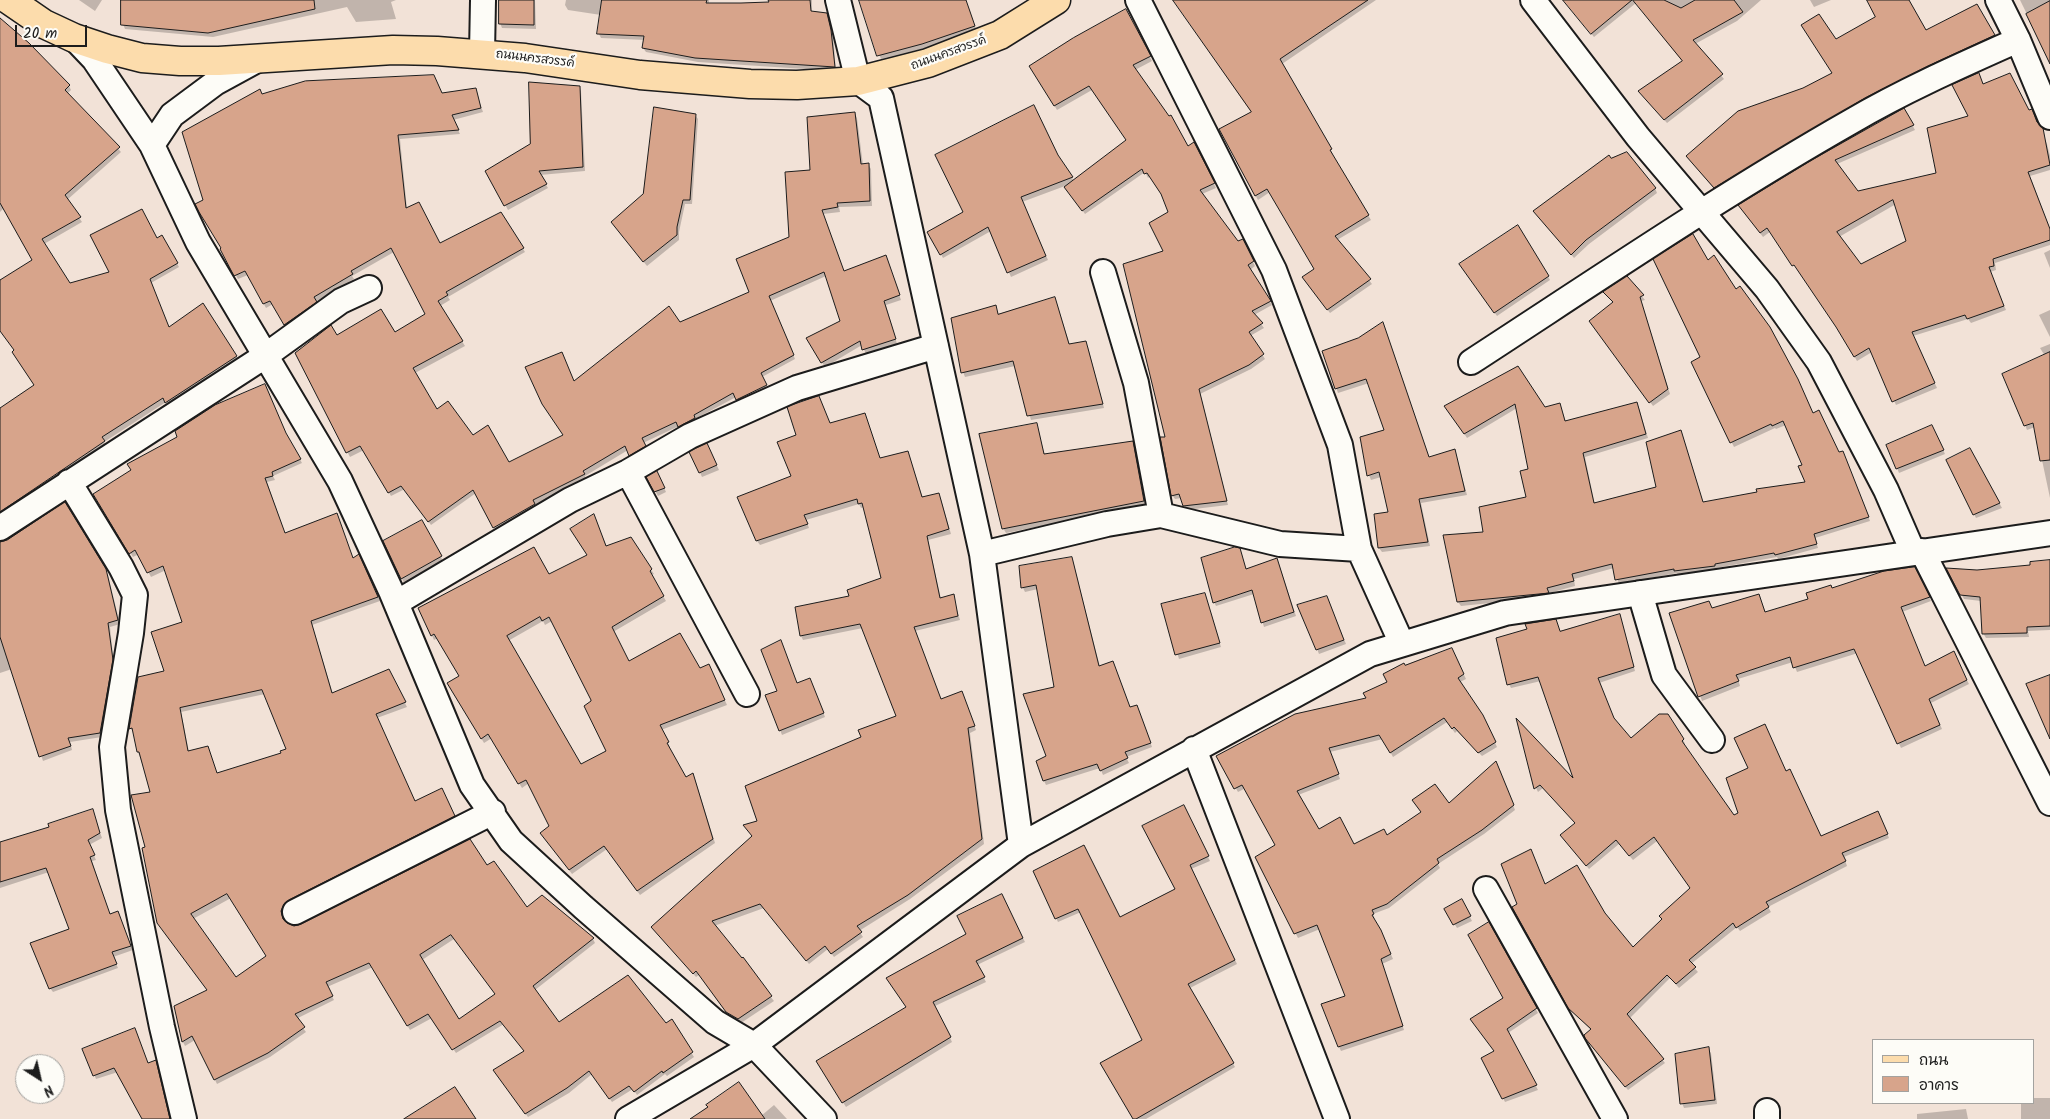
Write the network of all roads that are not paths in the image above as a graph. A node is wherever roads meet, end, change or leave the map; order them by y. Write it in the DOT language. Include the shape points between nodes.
graph roads {
  1 [pos="9,0"];
  2 [pos="483,0"];
  3 [pos="838,0"];
  4 [pos="1056,0"];
  5 [pos="1138,0"];
  6 [pos="1533,0"];
  7 [pos="1998,0"];
  8 [pos="74,38"];
  9 [pos="2018,40"];
  10 [pos="482,54"];
  11 [pos="261,58"];
  12 [pos="858,81"];
  13 [pos="2048,105"];
  14 [pos="152,146"];
  15 [pos="1702,212"];
  16 [pos="1103,272"];
  17 [pos="369,288"];
  18 [pos="936,346"];
  19 [pos="265,356"];
  20 [pos="1471,362"];
  21 [pos="628,472"];
  22 [pos="69,482"];
  23 [pos="1161,515"];
  24 [pos="0,528"];
  25 [pos="2050,533"];
  26 [pos="1360,549"];
  27 [pos="1918,552"];
  28 [pos="982,554"];
  29 [pos="1640,593"];
  30 [pos="396,603"];
  31 [pos="1402,644"];
  32 [pos="747,694"];
  33 [pos="1712,740"];
  34 [pos="1194,749"];
  35 [pos="2050,803"];
  36 [pos="493,812"];
  37 [pos="1021,845"];
  38 [pos="1486,889"];
  39 [pos="296,912"];
  40 [pos="754,1045"];
  41 [pos="184,1119"];
  42 [pos="628,1119"];
  43 [pos="824,1119"];
  44 [pos="1337,1119"];
  45 [pos="1615,1119"];
  1 -- 8 [label="main road, ถนนนครสวรรค์" via="44,24"];
  2 -- 10 [label="street"];
  3 -- 12 [label="street"];
  4 -- 12 [label="main road, ถนนนครสวรรค์" via="1000,35 928,63"];
  5 -- 26 [label="street" via="1274,270 1340,445"];
  6 -- 15 [label="street" via="1638,137"];
  7 -- 9 [label="street"];
  8 -- 11 [label="main road, ถนนนครสวรรค์" via="142,58 219,62"];
  8 -- 14 [label="street" via="103,73"];
  9 -- 13 [label="street"];
  9 -- 15 [label="street" via="1942,74 1852,121"];
  10 -- 11 [label="main road, ถนนนครสวรรค์" via="393,50"];
  10 -- 12 [label="main road, ถนนนครสวรรค์" via="750,84"];
  11 -- 14 [label="street" via="215,84 172,115"];
  12 -- 18 [label="street" via="880,98"];
  14 -- 19 [label="street" via="198,242"];
  15 -- 20 [label="street"];
  15 -- 27 [label="street" via="1767,289 1819,362"];
  16 -- 23 [label="street" via="1136,384"];
  17 -- 19 [label="street" via="341,301"];
  18 -- 21 [label="street" via="797,388 690,436"];
  18 -- 28 [label="street"];
  19 -- 22 [label="street"];
  19 -- 30 [label="street" via="340,481"];
  21 -- 30 [label="street" via="570,500"];
  21 -- 32 [label="street"];
  22 -- 24 [label="street"];
  22 -- 41 [label="street" via="135,594 112,747 117,801 162,1027"];
  23 -- 26 [label="street" via="1280,544"];
  23 -- 28 [label="street" via="1106,524"];
  25 -- 27 [label="street"];
  26 -- 31 [label="street"];
  27 -- 29 [label="street"];
  27 -- 35 [label="street"];
  28 -- 37 [label="street"];
  29 -- 31 [label="street" via="1505,613"];
  29 -- 33 [label="street" via="1664,675"];
  30 -- 36 [label="street" via="472,785"];
  31 -- 34 [label="street" via="1370,654"];
  34 -- 37 [label="street"];
  34 -- 44 [label="street"];
  36 -- 39 [label="street"];
  36 -- 40 [label="street" via="511,841 583,907 716,1022"];
  37 -- 40 [label="street"];
  38 -- 45 [label="street"];
  40 -- 42 [label="street"];
  40 -- 43 [label="street"];
}
